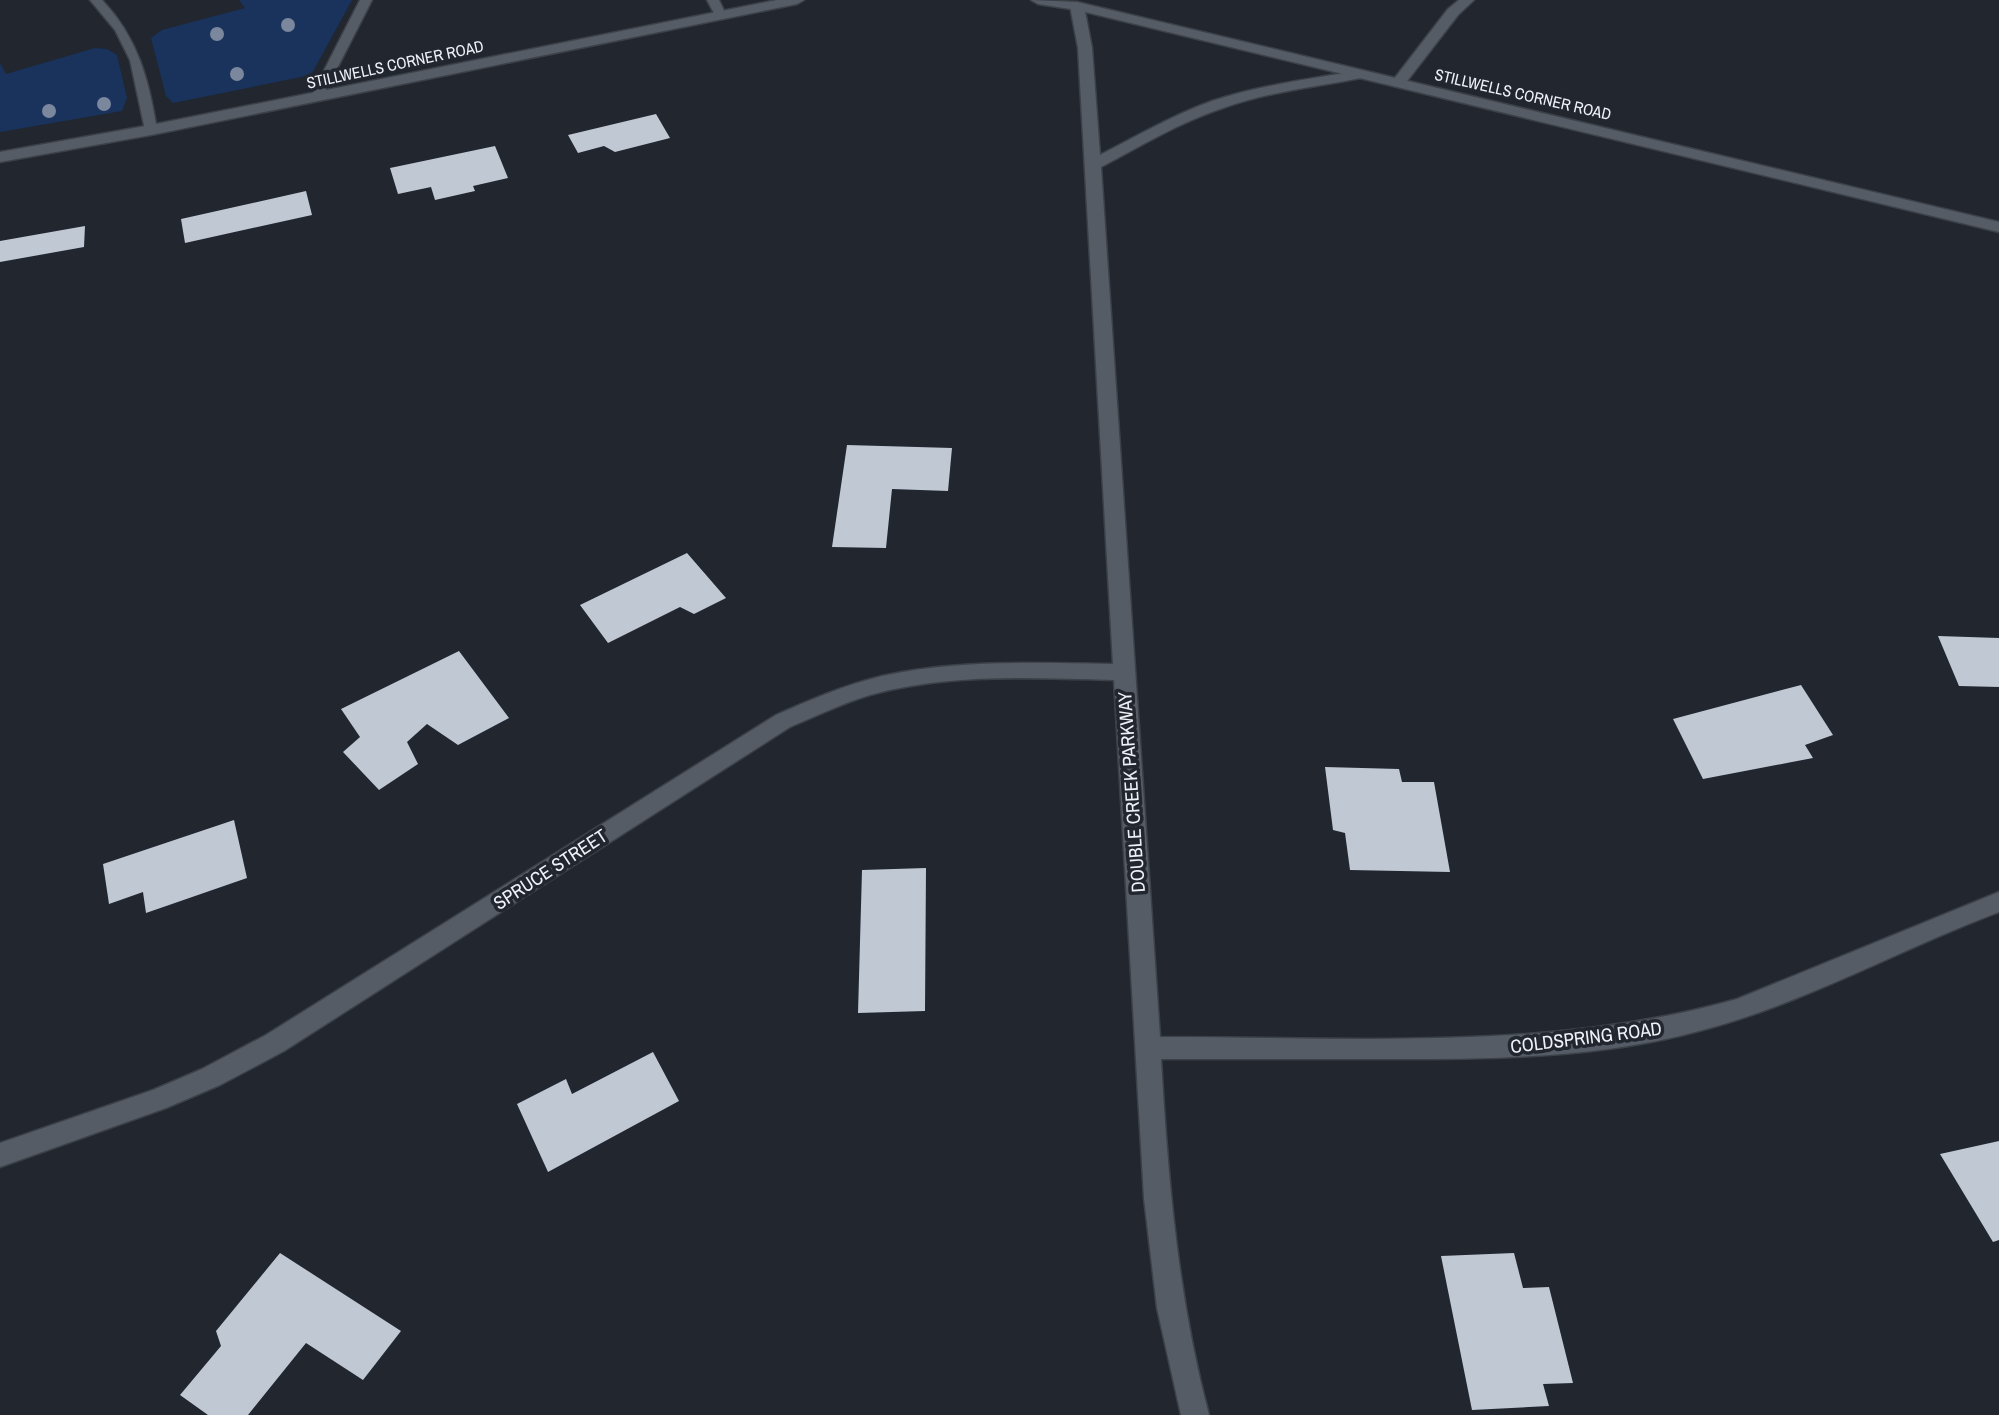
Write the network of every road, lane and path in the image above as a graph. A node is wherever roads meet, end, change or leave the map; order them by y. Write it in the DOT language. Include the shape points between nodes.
graph roads {
  1 [pos="96,0"];
  2 [pos="366,0"];
  3 [pos="713,0"];
  4 [pos="797,0"];
  5 [pos="1038,0"];
  6 [pos="1467,0"];
  7 [pos="1077,6"];
  8 [pos="720,15"];
  9 [pos="1361,74"];
  10 [pos="1399,82"];
  11 [pos="316,98"];
  12 [pos="151,130"];
  13 [pos="0,157"];
  14 [pos="1093,165"];
  15 [pos="1999,227"];
  16 [pos="1122,672"];
  17 [pos="1999,902"];
  18 [pos="1149,1048"];
  19 [pos="0,1155"];
  20 [pos="1195,1415"];
  1 -- 12 [label="lane" via="131,43"];
  2 -- 11 [label="lane"];
  3 -- 8 [label="lane"];
  4 -- 8 [label="street, STILLWELLS CORNER ROAD"];
  5 -- 7 [label="street, STILLWELLS CORNER ROAD"];
  6 -- 10 [label="street"];
  7 -- 9 [label="street, STILLWELLS CORNER ROAD"];
  7 -- 14 [label="street, DOUBLE CREEK PARKWAY" via="1085,48"];
  8 -- 11 [label="street, STILLWELLS CORNER ROAD"];
  9 -- 10 [label="street, STILLWELLS CORNER ROAD"];
  9 -- 14 [label="street" via="1218,104"];
  10 -- 15 [label="street, STILLWELLS CORNER ROAD"];
  11 -- 12 [label="street, STILLWELLS CORNER ROAD"];
  12 -- 13 [label="street, STILLWELLS CORNER ROAD"];
  14 -- 16 [label="street, DOUBLE CREEK PARKWAY"];
  16 -- 18 [label="street, DOUBLE CREEK PARKWAY"];
  16 -- 19 [label="street, SPRUCE STREET" via="951,672 846,694 783,721 275,1043 157,1100"];
  17 -- 18 [label="street, COLDSPRING ROAD" via="1944,921 1768,999 1626,1036 1493,1048"];
  18 -- 20 [label="street, DOUBLE CREEK PARKWAY" via="1160,1246"];
}
